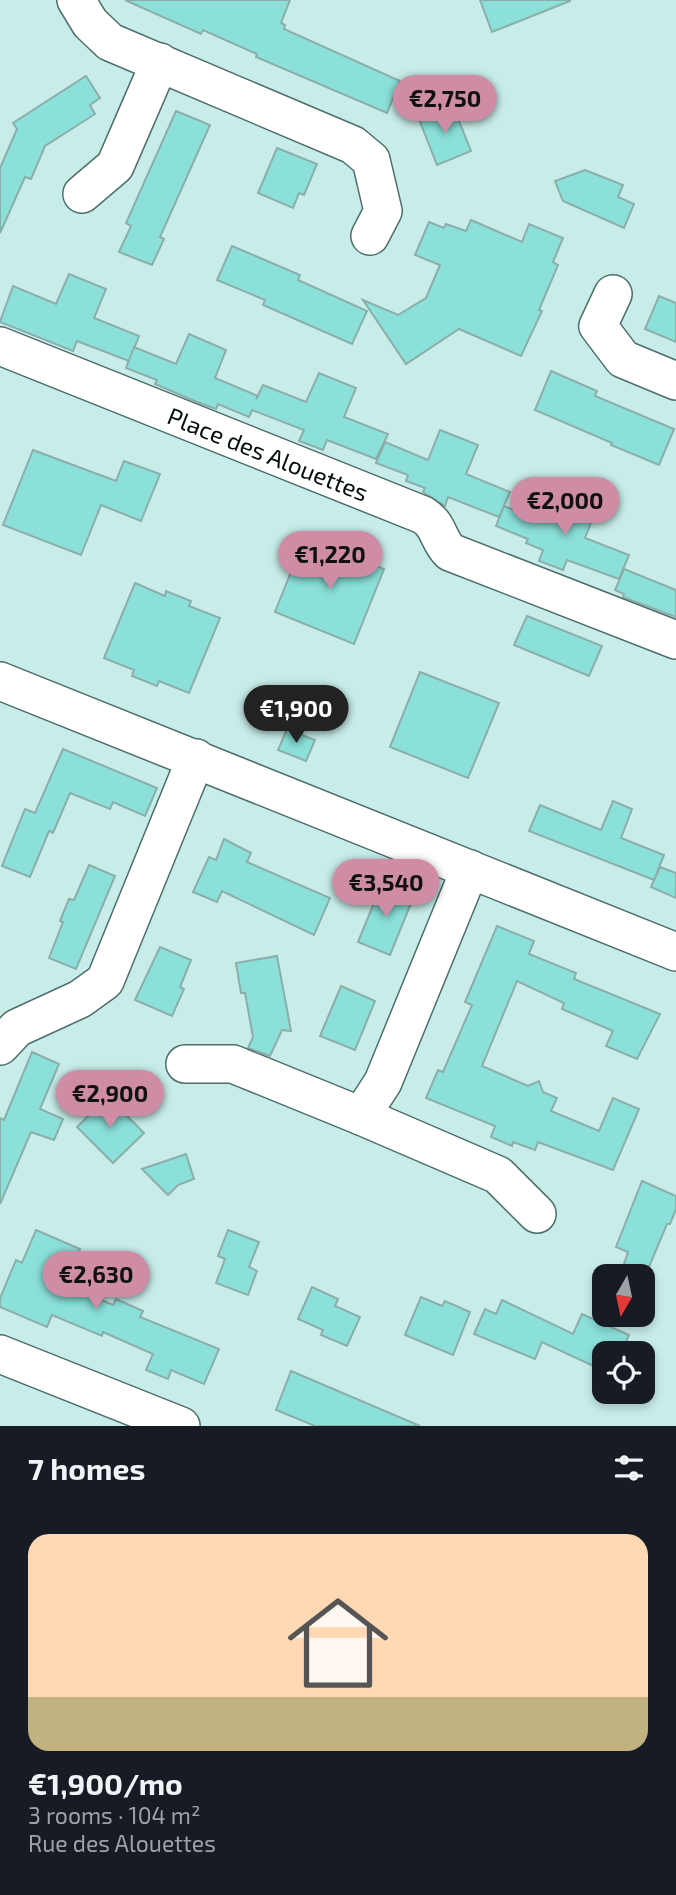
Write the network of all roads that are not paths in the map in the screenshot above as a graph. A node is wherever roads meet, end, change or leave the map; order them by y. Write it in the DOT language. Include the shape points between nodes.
graph roads {
  1 [pos="76,0"];
  2 [pos="160,62"];
  3 [pos="82,194"];
  4 [pos="370,236"];
  5 [pos="613,294"];
  6 [pos="0,346"];
  7 [pos="676,381"];
  8 [pos="676,640"];
  9 [pos="0,681"];
  10 [pos="196,758"];
  11 [pos="470,869"];
  12 [pos="676,952"];
  13 [pos="0,1046"];
  14 [pos="185,1064"];
  15 [pos="361,1116"];
  16 [pos="537,1214"];
  17 [pos="0,1354"];
  18 [pos="181,1426"];
  1 -- 2 [label="street" via="90,23 110,42"];
  2 -- 3 [label="street" via="116,166"];
  2 -- 4 [label="street" via="353,145 371,160 383,211"];
  5 -- 7 [label="street" via="598,326 623,359"];
  6 -- 8 [label="street, Place des Alouettes" via="423,515 435,523 441,543 450,552"];
  9 -- 10 [label="street"];
  10 -- 11 [label="street"];
  10 -- 13 [label="street" via="104,981 80,999 17,1028"];
  11 -- 12 [label="street"];
  11 -- 15 [label="street" via="383,1082"];
  14 -- 15 [label="street" via="233,1064"];
  15 -- 16 [label="street" via="498,1175"];
  17 -- 18 [label="street"];
}
